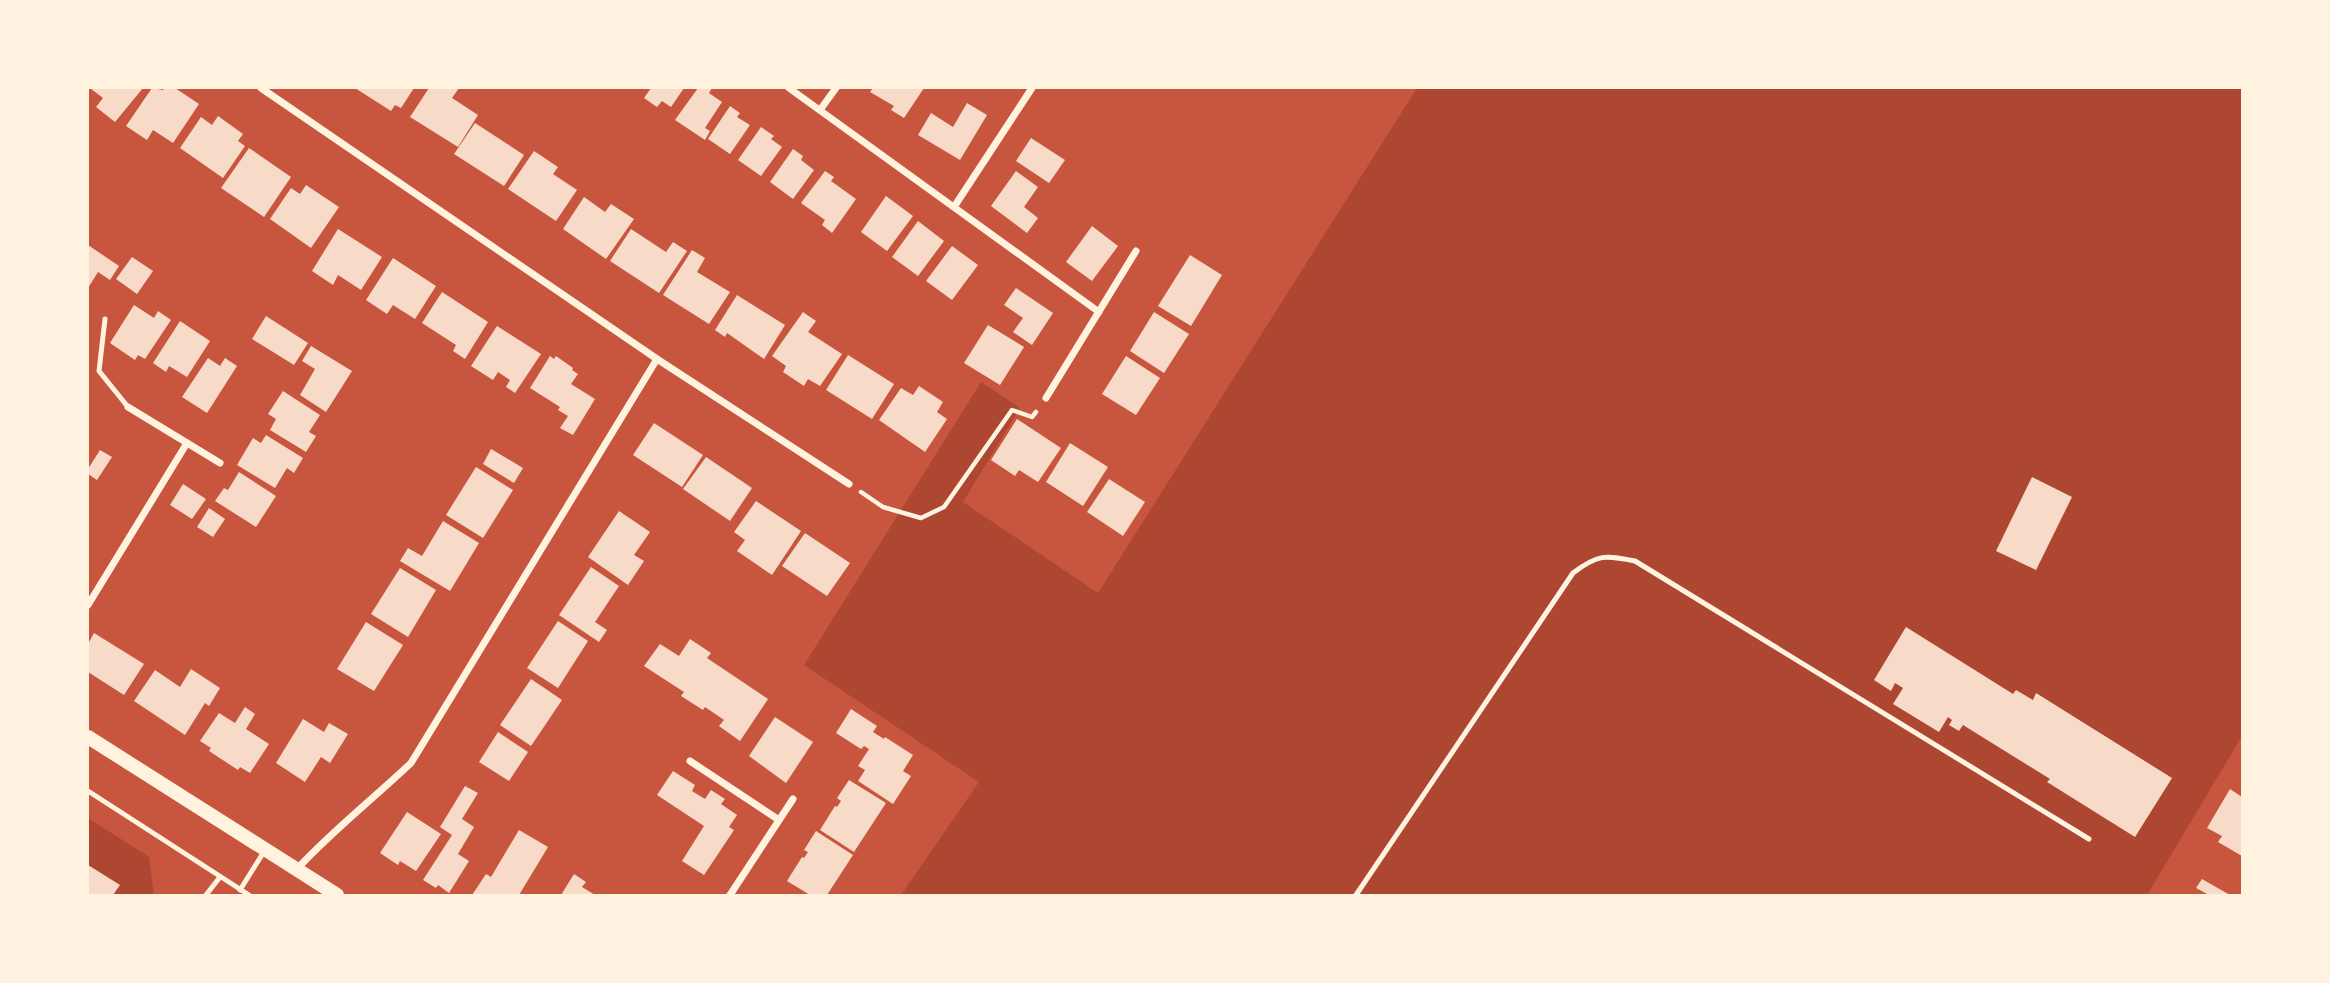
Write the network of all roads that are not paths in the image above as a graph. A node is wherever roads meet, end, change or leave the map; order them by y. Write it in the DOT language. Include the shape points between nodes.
graph roads {
  1 [pos="261,88"];
  2 [pos="789,88"];
  3 [pos="836,88"];
  4 [pos="1032,88"];
  5 [pos="820,110"];
  6 [pos="954,207"];
  7 [pos="1136,251"];
  8 [pos="1099,312"];
  9 [pos="105,319"];
  10 [pos="657,359"];
  11 [pos="1046,398"];
  12 [pos="128,407"];
  13 [pos="187,443"];
  14 [pos="220,463"];
  15 [pos="849,484"];
  16 [pos="88,605"];
  17 [pos="88,737"];
  18 [pos="690,761"];
  19 [pos="88,791"];
  20 [pos="793,799"];
  21 [pos="779,820"];
  22 [pos="2089,839"];
  23 [pos="265,849"];
  24 [pos="296,870"];
  25 [pos="220,877"];
  26 [pos="240,890"];
  27 [pos="206,895"];
  28 [pos="249,895"];
  29 [pos="337,895"];
  30 [pos="730,895"];
  31 [pos="1356,895"];
  1 -- 10 [label="street"];
  2 -- 5 [label="street"];
  3 -- 5 [label="street"];
  4 -- 6 [label="street"];
  5 -- 6 [label="street"];
  6 -- 8 [label="street"];
  7 -- 8 [label="street"];
  8 -- 11 [label="street"];
  9 -- 12 [label="lane" via="99,371"];
  10 -- 15 [label="street"];
  10 -- 24 [label="street" via="411,763"];
  12 -- 13 [label="street"];
  13 -- 14 [label="street"];
  13 -- 16 [label="street"];
  17 -- 23 [label="main road"];
  18 -- 21 [label="street"];
  19 -- 25 [label="lane"];
  20 -- 21 [label="street"];
  21 -- 30 [label="street"];
  22 -- 31 [label="lane" via="1635,561 1611,556 1591,559 1573,573"];
  23 -- 24 [label="main road"];
  23 -- 26 [label="lane"];
  24 -- 29 [label="main road"];
  25 -- 26 [label="lane"];
  25 -- 27 [label="lane"];
  26 -- 28 [label="lane"];
}
